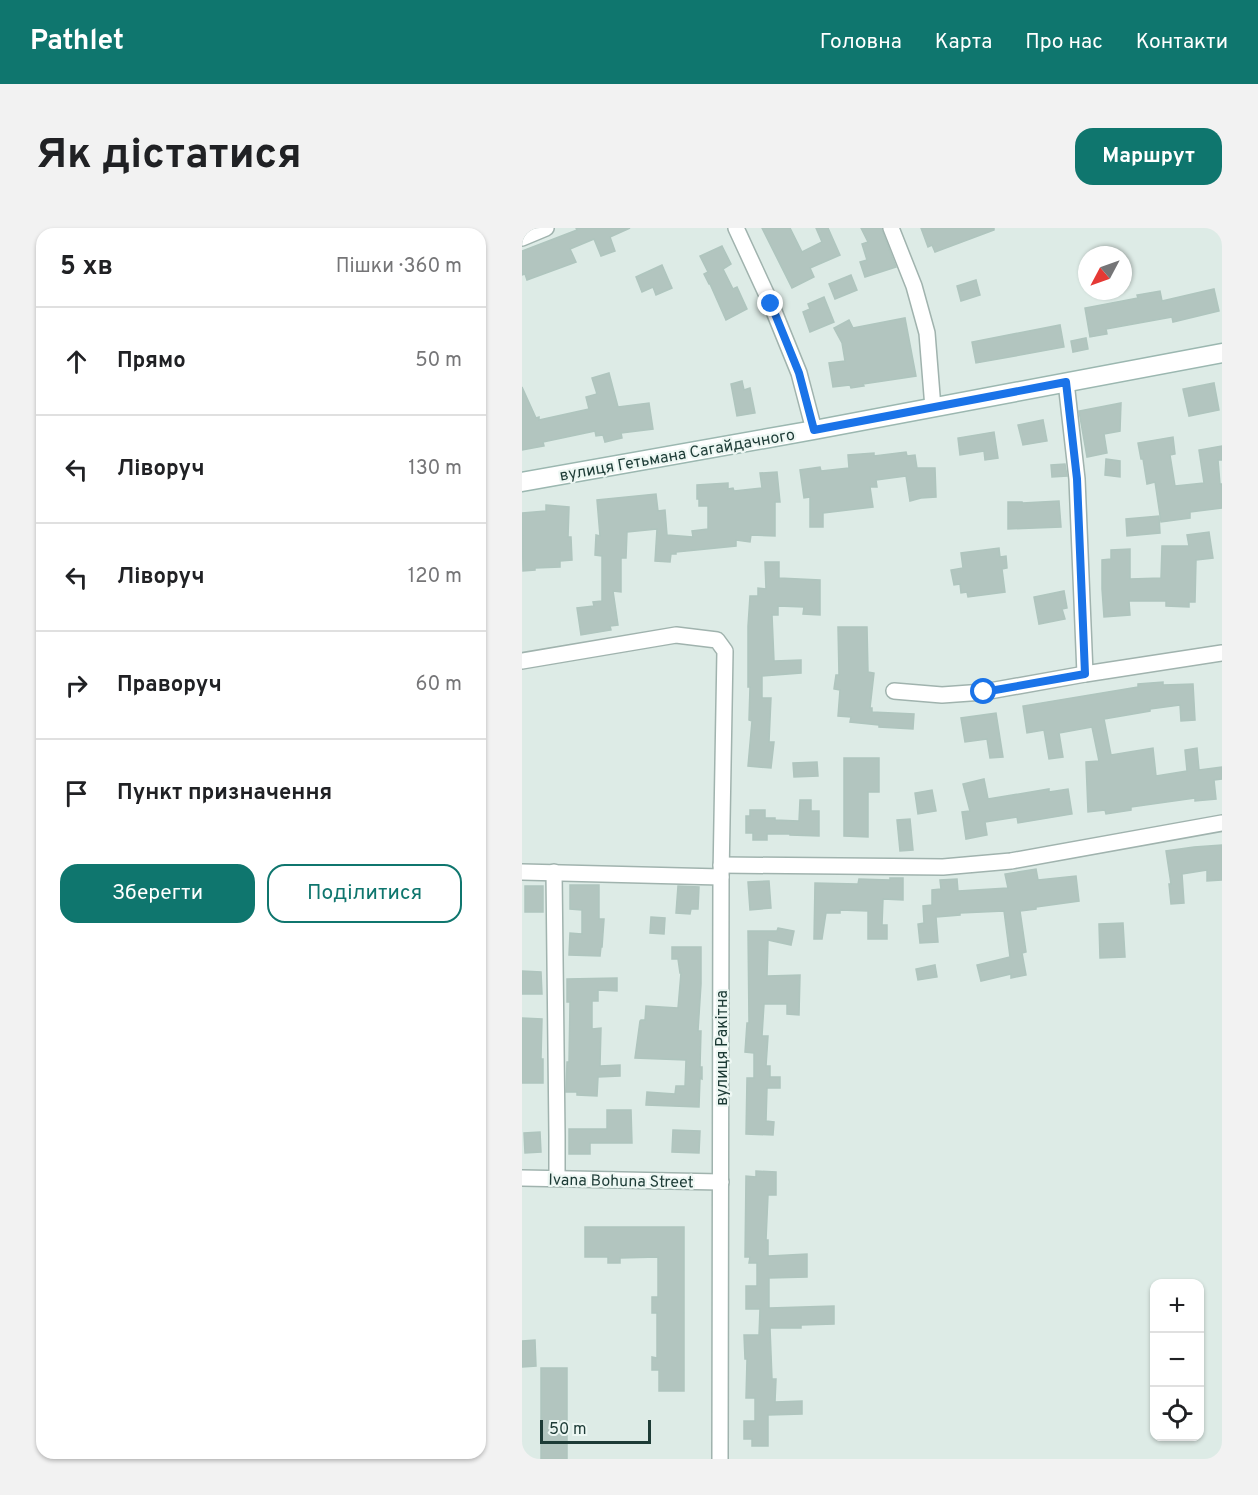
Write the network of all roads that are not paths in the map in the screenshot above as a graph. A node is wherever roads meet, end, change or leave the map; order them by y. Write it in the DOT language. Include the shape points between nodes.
graph roads {
  1 [pos="546,228"];
  2 [pos="736,228"];
  3 [pos="891,228"];
  4 [pos="522,238"];
  5 [pos="1222,353"];
  6 [pos="1066,382"];
  7 [pos="933,408"];
  8 [pos="814,430"];
  9 [pos="522,482"];
  10 [pos="1222,653"];
  11 [pos="522,661"];
  12 [pos="1085,674"];
  13 [pos="894,691"];
  14 [pos="1222,823"];
  15 [pos="721,871"];
  16 [pos="522,872"];
  17 [pos="554,872"];
  18 [pos="522,1178"];
  19 [pos="556,1178"];
  20 [pos="721,1182"];
  21 [pos="720,1459"];
  1 -- 4 [label="street"];
  2 -- 8 [label="street" via="799,373"];
  3 -- 7 [label="street" via="927,333"];
  5 -- 6 [label="main road, вулиця Гетьмана Сагайдачного"];
  6 -- 7 [label="main road, вулиця Гетьмана Сагайдачного"];
  6 -- 12 [label="street" via="1077,479"];
  7 -- 8 [label="main road, вулиця Гетьмана Сагайдачного"];
  8 -- 9 [label="main road, вулиця Гетьмана Сагайдачного"];
  10 -- 12 [label="street"];
  11 -- 15 [label="street, вулиця Ракітна" via="676,635 717,640 725,651"];
  12 -- 13 [label="street" via="984,692 942,695"];
  14 -- 15 [label="street" via="1011,861 954,866"];
  15 -- 17 [label="street"];
  15 -- 20 [label="street, вулиця Ракітна"];
  16 -- 17 [label="street"];
  17 -- 19 [label="street"];
  18 -- 19 [label="street, Ivana Bohuna Street"];
  19 -- 20 [label="street, Ivana Bohuna Street"];
  20 -- 21 [label="street, вулиця Ракітна"];
}
